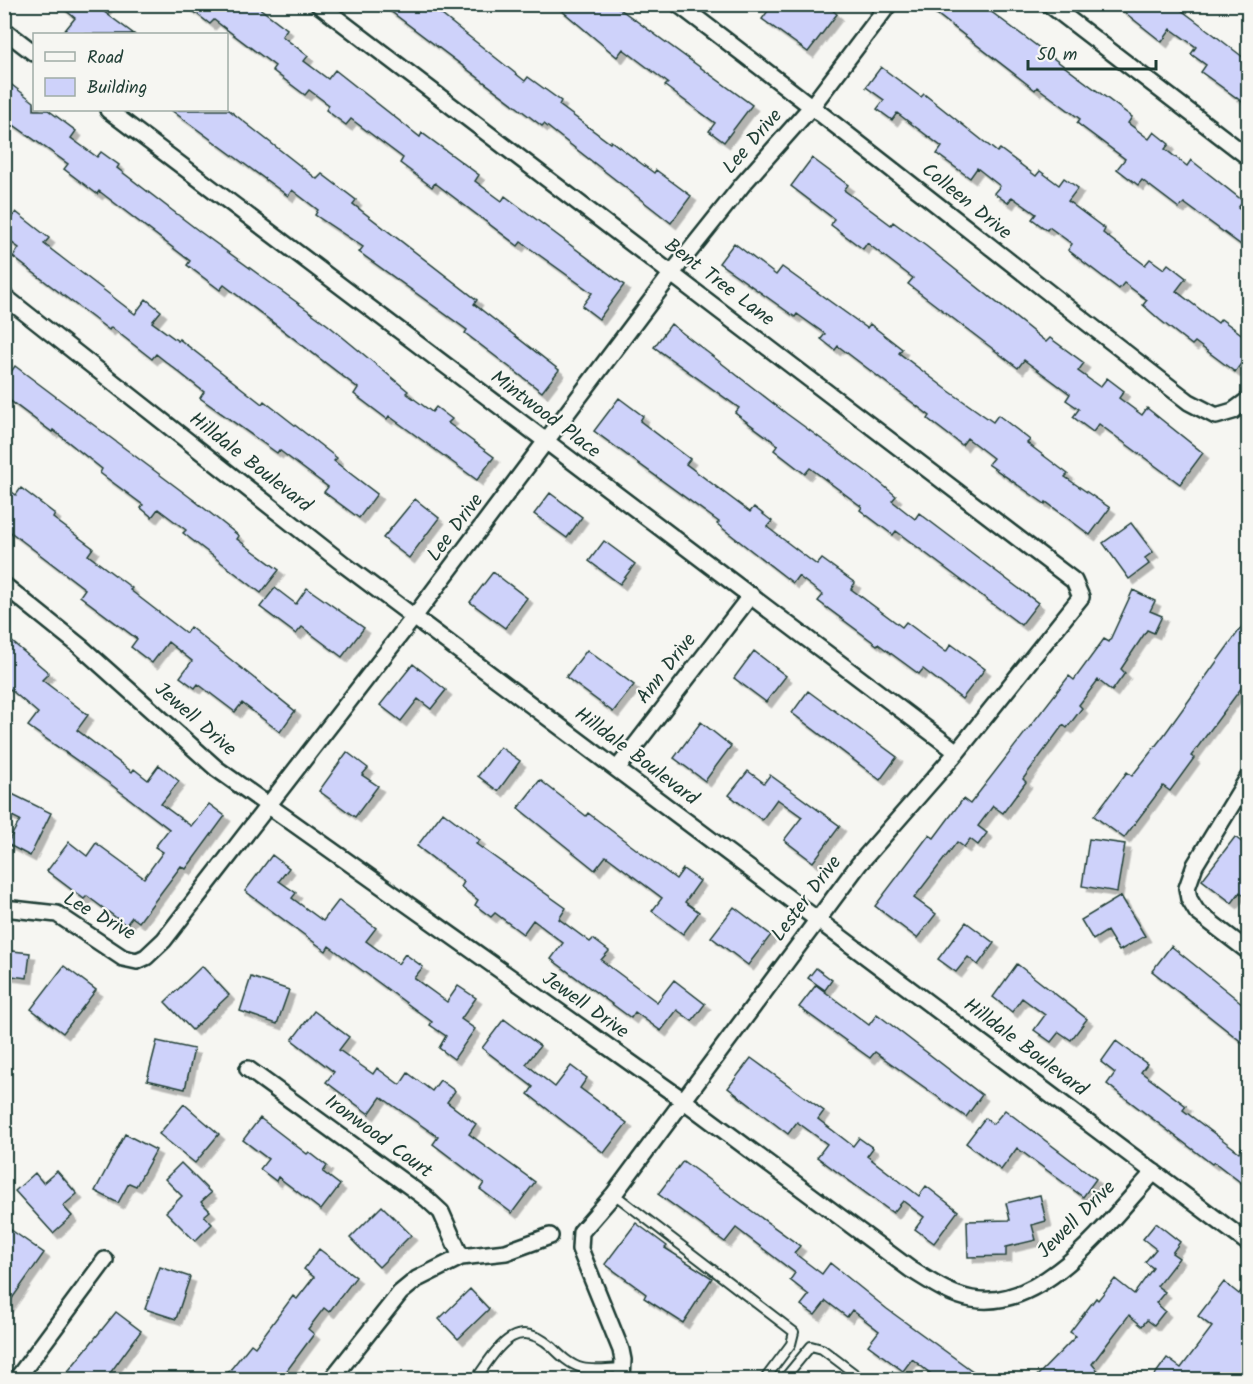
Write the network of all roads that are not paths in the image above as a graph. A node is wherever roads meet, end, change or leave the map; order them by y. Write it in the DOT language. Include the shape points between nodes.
graph roads {
  1 [pos="318,4"];
  2 [pos="678,4"];
  3 [pos="889,4"];
  4 [pos="1049,4"];
  5 [pos="4,30"];
  6 [pos="33,52"];
  7 [pos="812,106"];
  8 [pos="109,111"];
  9 [pos="1248,157"];
  10 [pos="672,273"];
  11 [pos="4,296"];
  12 [pos="1248,400"];
  13 [pos="547,442"];
  14 [pos="4,585"];
  15 [pos="751,595"];
  16 [pos="1079,602"];
  17 [pos="414,617"];
  18 [pos="957,752"];
  19 [pos="617,769"];
  20 [pos="1248,778"];
  21 [pos="267,806"];
  22 [pos="8,908"];
  23 [pos="819,919"];
  24 [pos="1248,951"];
  25 [pos="248,1069"];
  26 [pos="683,1100"];
  27 [pos="1154,1172"];
  28 [pos="614,1194"];
  29 [pos="550,1236"];
  30 [pos="1248,1243"];
  31 [pos="461,1257"];
  32 [pos="105,1260"];
  33 [pos="623,1374"];
  34 [pos="16,1380"];
  35 [pos="331,1380"];
  36 [pos="475,1380"];
  37 [pos="764,1380"];
  38 [pos="783,1380"];
  39 [pos="862,1380"];
  1 -- 10 [label="street, Bent Tree Lane"];
  2 -- 7 [label="street, Colleen Drive"];
  3 -- 7 [label="street, Lee Drive"];
  4 -- 9 [label="street"];
  5 -- 6 [label="street"];
  7 -- 10 [label="street, Lee Drive"];
  7 -- 12 [label="street, Colleen Drive" via="1189,402 1211,415 1233,411"];
  8 -- 13 [label="street, Mintwood Place"];
  10 -- 13 [label="street, Lee Drive"];
  10 -- 16 [label="street, Bent Tree Lane" via="1074,581 1081,597"];
  11 -- 17 [label="street, Hilldale Boulevard"];
  13 -- 15 [label="street, Mintwood Place"];
  13 -- 17 [label="street, Lee Drive"];
  14 -- 21 [label="street, Jewell Drive" via="81,647 217,769"];
  15 -- 18 [label="street, Mintwood Place"];
  15 -- 19 [label="street, Ann Drive"];
  16 -- 18 [label="street, Lester Drive"];
  17 -- 19 [label="street, Hilldale Boulevard"];
  17 -- 21 [label="street, Lee Drive"];
  18 -- 23 [label="street, Lester Drive" via="859,864"];
  19 -- 23 [label="street, Hilldale Boulevard"];
  20 -- 24 [label="street" via="1195,865 1187,888 1197,912"];
  21 -- 22 [label="street, Lee Drive" via="164,940 136,961 123,958 57,914"];
  21 -- 26 [label="street, Jewell Drive"];
  23 -- 26 [label="street, Lester Drive"];
  23 -- 27 [label="street, Hilldale Boulevard"];
  25 -- 31 [label="street, Ironwood Court" via="427,1199 441,1212"];
  26 -- 27 [label="street, Jewell Drive" via="910,1269 947,1292 973,1299 999,1300 1046,1281 1080,1252"];
  26 -- 28 [label="street, Lester Drive"];
  27 -- 30 [label="street, Hilldale Boulevard"];
  28 -- 33 [label="street, Lester Drive" via="581,1232 580,1249 621,1350"];
  28 -- 37 [label="lane" via="794,1332 791,1344"];
  29 -- 31 [label="street" via="506,1252"];
  31 -- 35 [label="street" via="400,1293"];
  32 -- 34 [label="street"];
  33 -- 36 [label="lane" via="582,1368 530,1333 515,1334 501,1345"];
  38 -- 39 [label="lane" via="811,1346 822,1349"];
}
